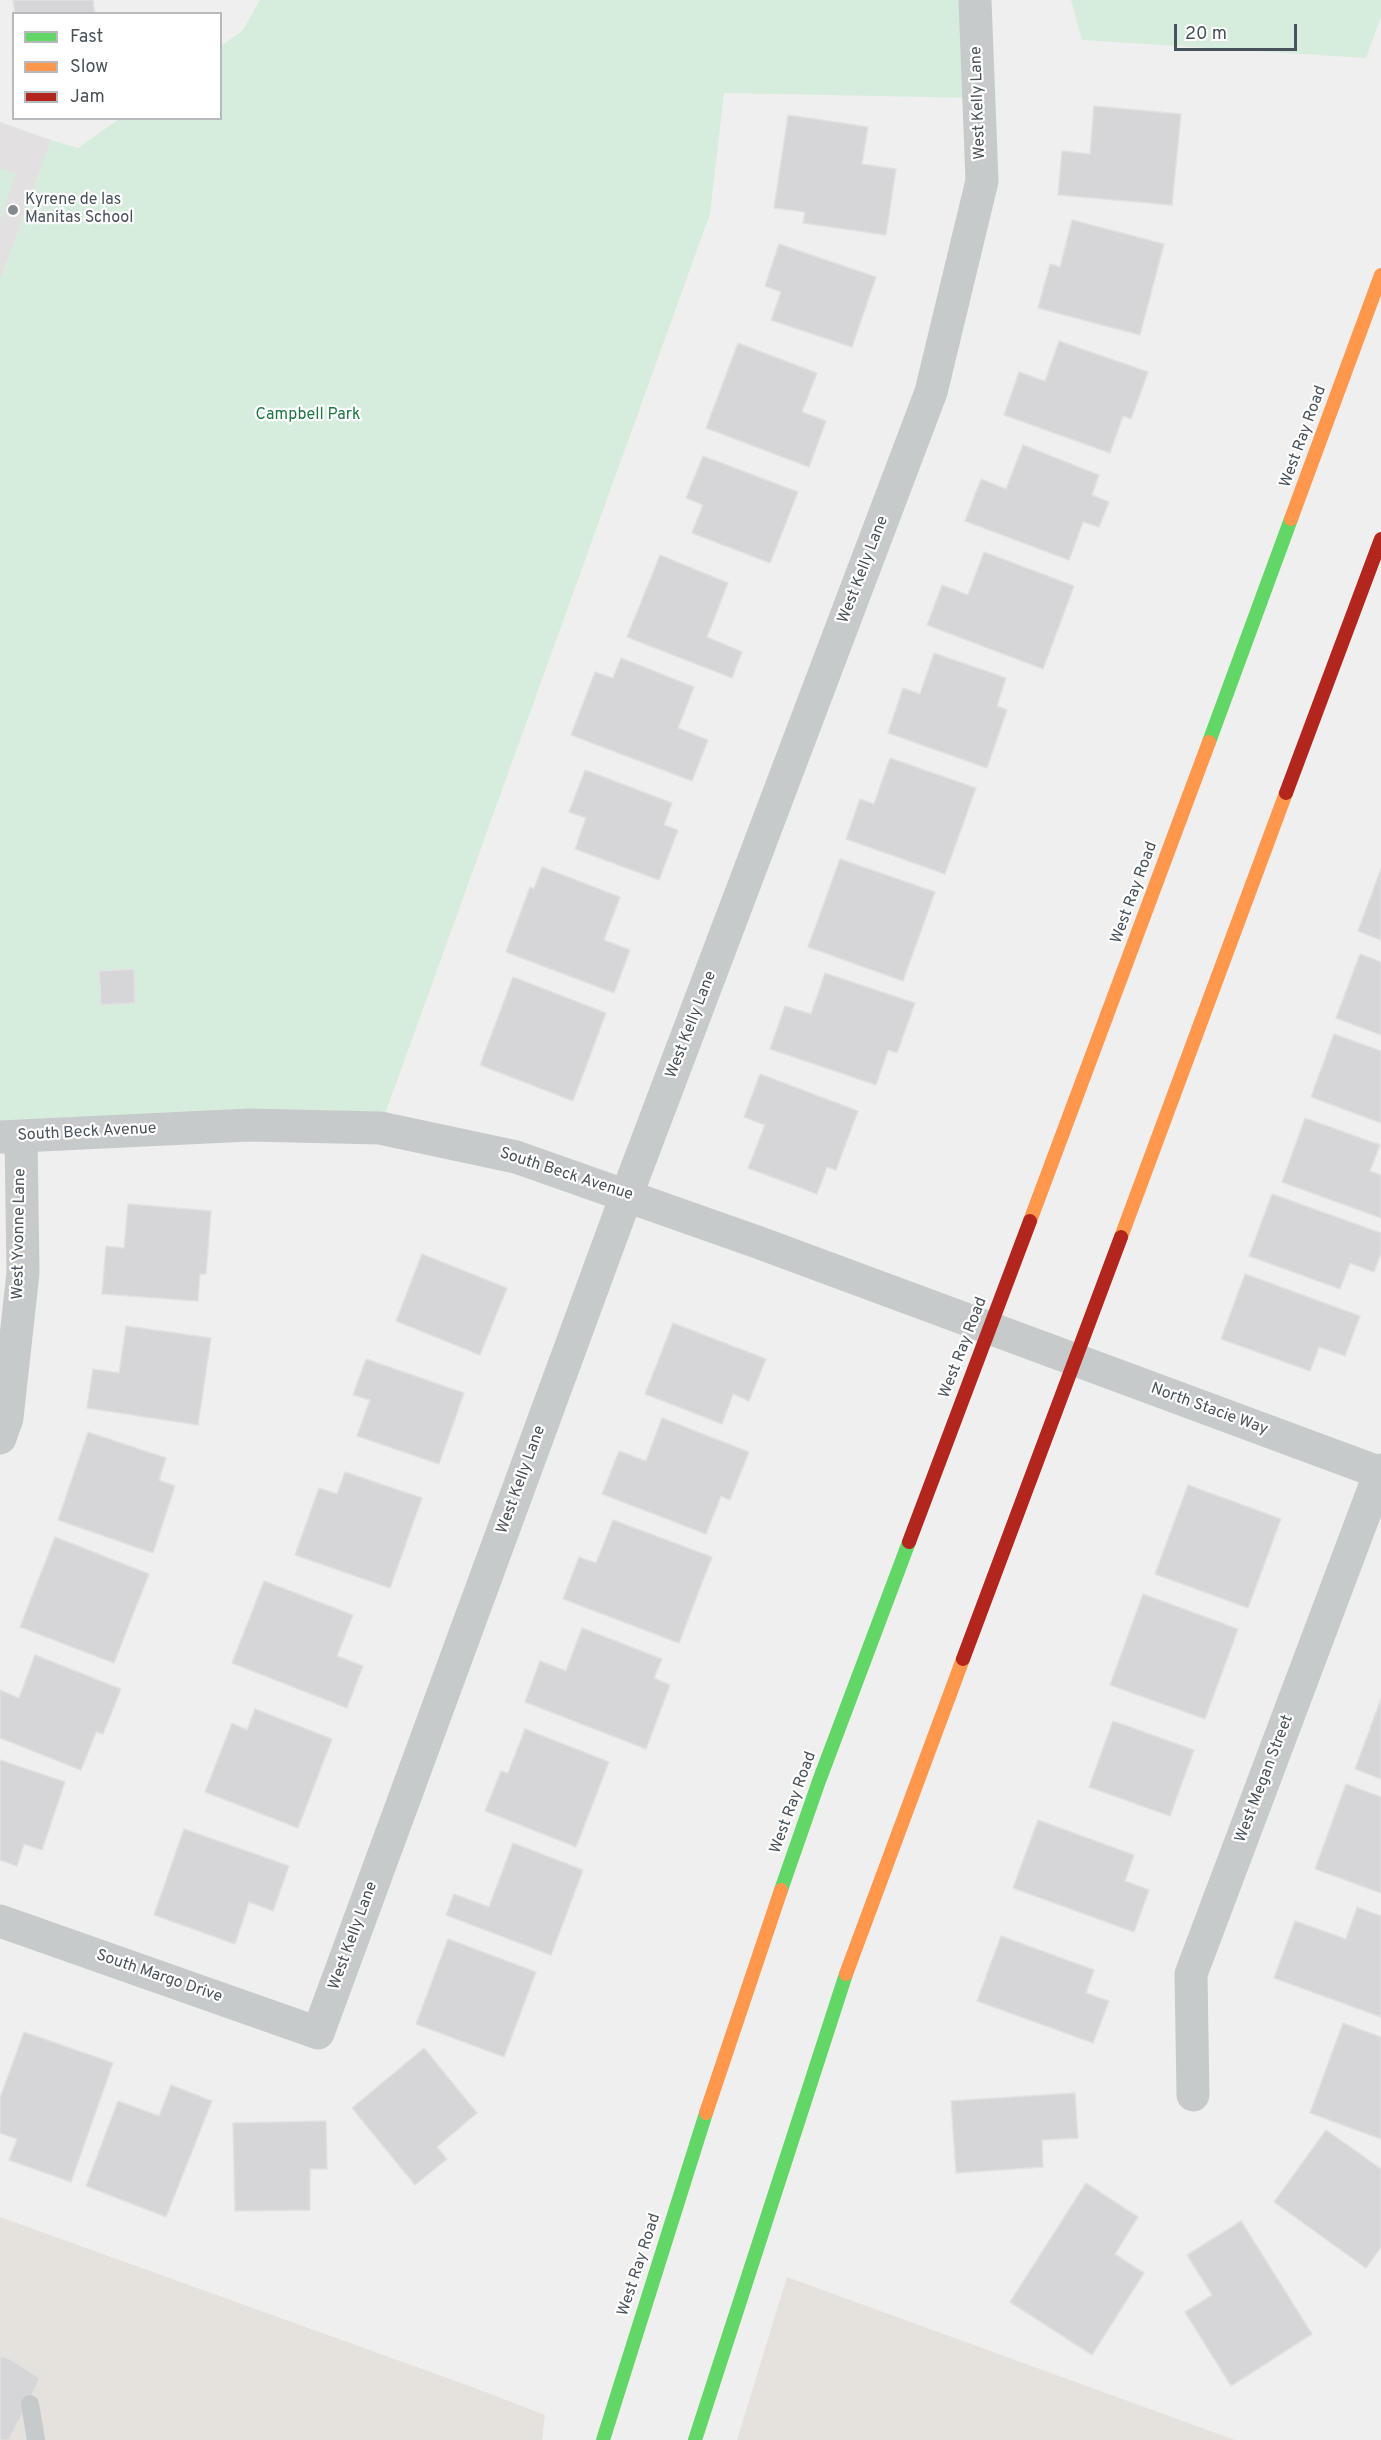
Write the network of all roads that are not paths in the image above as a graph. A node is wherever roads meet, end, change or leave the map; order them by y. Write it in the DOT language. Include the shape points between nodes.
graph roads {
  1 [pos="975,0"];
  2 [pos="1381,275"];
  3 [pos="1381,539"];
  4 [pos="11,1136"];
  5 [pos="627,1194"];
  6 [pos="989,1328"];
  7 [pos="1037,1346"];
  8 [pos="1075,1360"];
  9 [pos="0,1438"];
  10 [pos="1381,1472"];
  11 [pos="0,1921"];
  12 [pos="318,2033"];
  13 [pos="1194,2095"];
  14 [pos="30,2404"];
  15 [pos="36,2440"];
  16 [pos="603,2440"];
  17 [pos="695,2440"];
  1 -- 5 [label="street, West Kelly Lane" via="982,181 931,392"];
  2 -- 6 [label="main road, West Ray Road"];
  3 -- 8 [label="main road"];
  4 -- 5 [label="street, South Beck Avenue" via="249,1125 380,1128 516,1156"];
  4 -- 9 [label="street, West Yvonne Lane" via="23,1273 7,1418"];
  5 -- 6 [label="street, South Beck Avenue"];
  5 -- 12 [label="street, West Kelly Lane"];
  6 -- 7 [label="street, South Beck Avenue"];
  6 -- 16 [label="main road, West Ray Road" via="819,1781 729,2041"];
  7 -- 8 [label="street, North Stacie Way"];
  8 -- 10 [label="street, North Stacie Way"];
  8 -- 17 [label="main road" via="841,1987"];
  10 -- 13 [label="street, West Megan Street" via="1191,1974"];
  11 -- 12 [label="street, South Margo Drive"];
  14 -- 15 [label="lane"];
}
